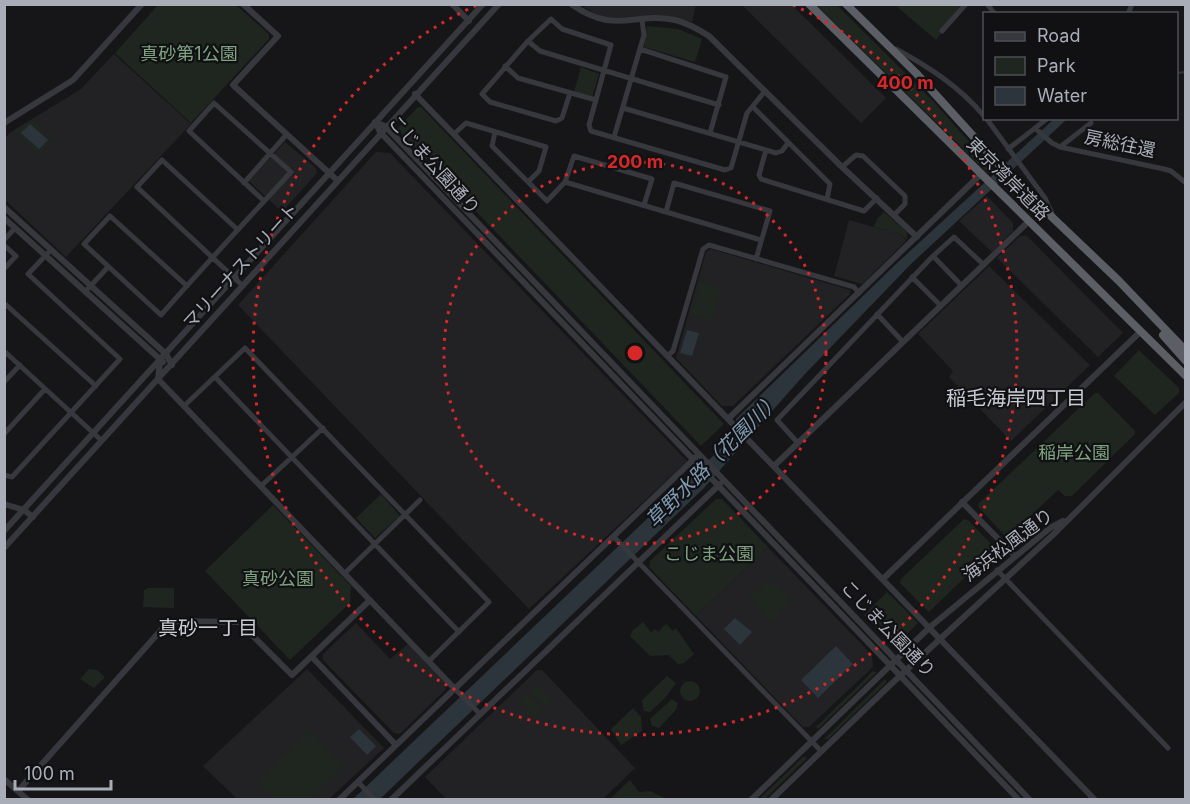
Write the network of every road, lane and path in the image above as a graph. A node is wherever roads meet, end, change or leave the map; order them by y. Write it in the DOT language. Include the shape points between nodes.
graph roads {
  1 [pos="142,4"];
  2 [pos="243,4"];
  3 [pos="452,4"];
  4 [pos="483,4"];
  5 [pos="499,4"];
  6 [pos="571,4"];
  7 [pos="809,4"];
  8 [pos="846,4"];
  9 [pos="966,4"];
  10 [pos="642,20"];
  11 [pos="469,21"];
  12 [pos="942,31"];
  13 [pos="528,40"];
  14 [pos="889,46"];
  15 [pos="640,50"];
  16 [pos="505,66"];
  17 [pos="604,71"];
  18 [pos="631,79"];
  19 [pos="765,91"];
  20 [pos="570,93"];
  21 [pos="415,94"];
  22 [pos="596,100"];
  23 [pos="719,105"];
  24 [pos="753,107"];
  25 [pos="623,108"];
  26 [pos="983,113"];
  27 [pos="988,120"];
  28 [pos="1046,120"];
  29 [pos="375,122"];
  30 [pos="4,123"];
  31 [pos="1090,123"];
  32 [pos="385,126"];
  33 [pos="1038,130"];
  34 [pos="380,132"];
  35 [pos="495,132"];
  36 [pos="287,134"];
  37 [pos="454,134"];
  38 [pos="710,134"];
  39 [pos="614,137"];
  40 [pos="739,142"];
  41 [pos="788,143"];
  42 [pos="1060,147"];
  43 [pos="766,150"];
  44 [pos="1010,151"];
  45 [pos="270,154"];
  46 [pos="842,167"];
  47 [pos="330,174"];
  48 [pos="984,178"];
  49 [pos="338,181"];
  50 [pos="528,182"];
  51 [pos="565,182"];
  52 [pos="244,183"];
  53 [pos="1185,183"];
  54 [pos="877,198"];
  55 [pos="827,199"];
  56 [pos="264,201"];
  57 [pos="644,206"];
  58 [pos="4,207"];
  59 [pos="666,212"];
  60 [pos="895,214"];
  61 [pos="4,218"];
  62 [pos="1028,222"];
  63 [pos="1056,222"];
  64 [pos="15,228"];
  65 [pos="238,230"];
  66 [pos="917,237"];
  67 [pos="4,240"];
  68 [pos="761,240"];
  69 [pos="4,245"];
  70 [pos="51,250"];
  71 [pos="46,256"];
  72 [pos="933,256"];
  73 [pos="212,257"];
  74 [pos="756,259"];
  75 [pos="984,265"];
  76 [pos="108,267"];
  77 [pos="4,269"];
  78 [pos="912,277"];
  79 [pos="234,278"];
  80 [pos="91,286"];
  81 [pos="187,286"];
  82 [pos="243,286"];
  83 [pos="962,286"];
  84 [pos="85,292"];
  85 [pos="859,292"];
  86 [pos="4,303"];
  87 [pos="940,306"];
  88 [pos="1143,308"];
  89 [pos="877,314"];
  90 [pos="1140,333"];
  91 [pos="903,342"];
  92 [pos="4,351"];
  93 [pos="1185,351"];
  94 [pos="166,354"];
  95 [pos="667,356"];
  96 [pos="1185,360"];
  97 [pos="160,361"];
  98 [pos="20,365"];
  99 [pos="172,365"];
  100 [pos="215,376"];
  101 [pos="1185,376"];
  102 [pos="158,379"];
  103 [pos="4,382"];
  104 [pos="96,386"];
  105 [pos="45,389"];
  106 [pos="1185,402"];
  107 [pos="184,406"];
  108 [pos="72,413"];
  109 [pos="730,421"];
  110 [pos="323,428"];
  111 [pos="4,434"];
  112 [pos="94,434"];
  113 [pos="101,440"];
  114 [pos="798,443"];
  115 [pos="700,454"];
  116 [pos="292,457"];
  117 [pos="694,459"];
  118 [pos="774,466"];
  119 [pos="4,475"];
  120 [pos="725,480"];
  121 [pos="719,485"];
  122 [pos="261,486"];
  123 [pos="420,500"];
  124 [pos="963,502"];
  125 [pos="4,504"];
  126 [pos="24,510"];
  127 [pos="406,514"];
  128 [pos="33,517"];
  129 [pos="1066,519"];
  130 [pos="4,531"];
  131 [pos="614,537"];
  132 [pos="376,544"];
  133 [pos="4,548"];
  134 [pos="1015,556"];
  135 [pos="638,562"];
  136 [pos="997,570"];
  137 [pos="345,573"];
  138 [pos="884,578"];
  139 [pos="1005,579"];
  140 [pos="370,600"];
  141 [pos="930,627"];
  142 [pos="459,632"];
  143 [pos="940,638"];
  144 [pos="312,657"];
  145 [pos="429,661"];
  146 [pos="894,662"];
  147 [pos="903,672"];
  148 [pos="455,689"];
  149 [pos="480,714"];
  150 [pos="811,742"];
  151 [pos="396,745"];
  152 [pos="1168,748"];
  153 [pos="821,752"];
  154 [pos="4,779"];
  155 [pos="358,782"];
  156 [pos="18,791"];
  157 [pos="28,800"];
  158 [pos="339,800"];
  159 [pos="375,800"];
  160 [pos="391,800"];
  161 [pos="751,800"];
  162 [pos="771,800"];
  163 [pos="1019,800"];
  164 [pos="1030,800"];
  165 [pos="1095,800"];
  1 -- 30 [label="street" via="73,80"];
  2 -- 36 [label="street" via="278,36 233,85"];
  3 -- 11 [label="street"];
  4 -- 11 [label="street, マリーナストリート"];
  5 -- 21 [label="street, マリーナストリート"];
  6 -- 10 [label="street" via="603,21"];
  7 -- 48 [label="highway, 東京湾岸道路"];
  8 -- 14 [label="highway, 東京湾岸道路"];
  9 -- 12 [label="street"];
  10 -- 15 [label="street"];
  10 -- 19 [label="street" via="674,20 693,26 720,45"];
  11 -- 29 [label="street, マリーナストリート"];
  13 -- 16 [label="street"];
  13 -- 17 [label="street" via="540,51"];
  13 -- 17 [label="street" via="551,19 562,29 608,43 611,49"];
  14 -- 26 [label="street" via="940,75"];
  14 -- 63 [label="highway, 東京湾岸道路"];
  15 -- 18 [label="street"];
  15 -- 23 [label="street" via="723,74 726,80"];
  16 -- 20 [label="street" via="518,78"];
  16 -- 20 [label="street" via="482,90 490,102 556,121 562,118"];
  17 -- 18 [label="street"];
  17 -- 22 [label="street"];
  18 -- 23 [label="street"];
  18 -- 25 [label="street"];
  19 -- 24 [label="street"];
  19 -- 46 [label="street"];
  20 -- 22 [label="street"];
  21 -- 32 [label="street, マリーナストリート"];
  21 -- 37 [label="street"];
  22 -- 39 [label="street" via="589,128"];
  23 -- 38 [label="street"];
  24 -- 40 [label="street" via="747,113"];
  24 -- 41 [label="street"];
  25 -- 38 [label="street"];
  25 -- 39 [label="street"];
  27 -- 44 [label="street"];
  28 -- 33 [label="street"];
  29 -- 32 [label="street, こじま公園通り"];
  29 -- 34 [label="street, こじま公園通り"];
  29 -- 47 [label="street, マリーナストリート"];
  31 -- 42 [label="street"];
  32 -- 34 [label="street, マリーナストリート"];
  32 -- 115 [label="street, こじま公園通り"];
  33 -- 42 [label="street, 房総往還"];
  33 -- 44 [label="street"];
  34 -- 49 [label="street, マリーナストリート"];
  34 -- 117 [label="street, こじま公園通り"];
  35 -- 37 [label="street" via="466,123"];
  35 -- 50 [label="street" via="492,146"];
  35 -- 50 [label="street" via="546,147 539,171"];
  36 -- 45 [label="street"];
  36 -- 47 [label="street"];
  37 -- 95 [label="street"];
  38 -- 40 [label="street"];
  39 -- 40 [label="street" via="725,170 731,168"];
  40 -- 43 [label="street"];
  41 -- 43 [label="street" via="779,153"];
  41 -- 55 [label="street" via="830,184"];
  42 -- 53 [label="street, 房総往還" via="1164,169"];
  43 -- 55 [label="street" via="761,179"];
  44 -- 63 [label="street" via="1045,198"];
  45 -- 52 [label="street"];
  45 -- 52 [label="street" via="214,103 195,124 189,131"];
  45 -- 56 [label="street" via="291,172"];
  46 -- 54 [label="street"];
  46 -- 60 [label="street" via="856,155 863,156 905,196 905,204"];
  47 -- 49 [label="street"];
  47 -- 79 [label="street, マリーナストリート"];
  48 -- 62 [label="highway, 東京湾岸道路"];
  48 -- 66 [label="street"];
  49 -- 82 [label="street, マリーナストリート"];
  50 -- 51 [label="street" via="547,201"];
  51 -- 57 [label="street"];
  51 -- 57 [label="street" via="574,156 652,179"];
  52 -- 56 [label="street"];
  54 -- 55 [label="street" via="864,211"];
  54 -- 60 [label="street"];
  56 -- 65 [label="street"];
  57 -- 59 [label="street"];
  58 -- 70 [label="street"];
  59 -- 68 [label="street"];
  59 -- 68 [label="street" via="674,183 770,211"];
  60 -- 66 [label="street"];
  61 -- 64 [label="street"];
  62 -- 75 [label="street"];
  62 -- 90 [label="highway, 東京湾岸道路"];
  63 -- 88 [label="highway, 東京湾岸道路"];
  64 -- 67 [label="street"];
  64 -- 71 [label="street"];
  65 -- 73 [label="street"];
  65 -- 73 [label="street" via="162,160 137,187"];
  66 -- 85 [label="street"];
  68 -- 74 [label="street"];
  69 -- 77 [label="street" via="16,256"];
  70 -- 71 [label="street"];
  70 -- 80 [label="street"];
  71 -- 84 [label="street"];
  71 -- 104 [label="street" via="28,274 120,359"];
  72 -- 75 [label="street" via="954,237"];
  72 -- 78 [label="street"];
  72 -- 83 [label="street"];
  73 -- 79 [label="street"];
  73 -- 81 [label="street"];
  74 -- 85 [label="street" via="854,287"];
  74 -- 95 [label="street" via="709,245 703,249 673,351"];
  75 -- 83 [label="street"];
  76 -- 80 [label="street"];
  76 -- 81 [label="street" via="160,315"];
  76 -- 81 [label="street" via="84,244 110,216"];
  78 -- 87 [label="street"];
  78 -- 89 [label="street"];
  79 -- 82 [label="street"];
  79 -- 94 [label="street, マリーナストリート"];
  80 -- 84 [label="street"];
  80 -- 94 [label="street"];
  82 -- 99 [label="street, マリーナストリート"];
  83 -- 87 [label="street"];
  84 -- 97 [label="street"];
  85 -- 109 [label="street"];
  86 -- 104 [label="street"];
  87 -- 91 [label="street"];
  88 -- 93 [label="highway, 東京湾岸道路"];
  88 -- 96 [label="highway"];
  89 -- 91 [label="street"];
  89 -- 114 [label="street" via="777,420"];
  90 -- 101 [label="highway, 東京湾岸道路"];
  90 -- 124 [label="street"];
  91 -- 114 [label="street"];
  92 -- 98 [label="street"];
  94 -- 97 [label="street, マリーナストリート"];
  94 -- 99 [label="street"];
  95 -- 109 [label="street"];
  97 -- 99 [label="street"];
  97 -- 102 [label="street"];
  97 -- 112 [label="street, マリーナストリート"];
  98 -- 103 [label="street"];
  98 -- 105 [label="street"];
  99 -- 102 [label="street, マリーナストリート"];
  100 -- 107 [label="street"];
  100 -- 110 [label="street" via="245,348"];
  100 -- 116 [label="street"];
  102 -- 107 [label="street"];
  102 -- 113 [label="street, マリーナストリート"];
  104 -- 108 [label="street"];
  105 -- 108 [label="street"];
  105 -- 111 [label="street"];
  106 -- 129 [label="street"];
  107 -- 122 [label="street"];
  108 -- 112 [label="street"];
  108 -- 119 [label="street" via="12,477"];
  109 -- 118 [label="street"];
  110 -- 116 [label="street"];
  110 -- 127 [label="street"];
  112 -- 113 [label="street"];
  112 -- 126 [label="street, マリーナストリート"];
  113 -- 128 [label="street, マリーナストリート"];
  114 -- 118 [label="street"];
  115 -- 117 [label="street"];
  115 -- 120 [label="street, こじま公園通り"];
  116 -- 122 [label="street"];
  116 -- 132 [label="street"];
  117 -- 121 [label="street, こじま公園通り"];
  117 -- 131 [label="street"];
  118 -- 138 [label="street"];
  120 -- 121 [label="street"];
  120 -- 146 [label="street, こじま公園通り"];
  121 -- 135 [label="street"];
  121 -- 146 [label="street, こじま公園通り"];
  122 -- 137 [label="street"];
  123 -- 127 [label="street"];
  124 -- 134 [label="street"];
  124 -- 138 [label="street"];
  125 -- 126 [label="street"];
  126 -- 128 [label="street"];
  126 -- 130 [label="street, マリーナストリート"];
  127 -- 132 [label="street"];
  127 -- 142 [label="street" via="489,602"];
  128 -- 133 [label="street, マリーナストリート"];
  129 -- 134 [label="street, 海浜松風通り"];
  129 -- 139 [label="street, 海浜松風通り"];
  131 -- 135 [label="street"];
  131 -- 148 [label="street"];
  132 -- 137 [label="street"];
  132 -- 142 [label="street"];
  134 -- 136 [label="street, 海浜松風通り"];
  135 -- 149 [label="street"];
  135 -- 150 [label="street"];
  136 -- 139 [label="street"];
  136 -- 141 [label="street, 海浜松風通り"];
  137 -- 140 [label="street"];
  138 -- 141 [label="street"];
  139 -- 143 [label="street, 海浜松風通り"];
  139 -- 152 [label="street"];
  140 -- 144 [label="street"];
  140 -- 145 [label="street"];
  141 -- 143 [label="street"];
  141 -- 146 [label="street, 海浜松風通り"];
  142 -- 145 [label="street"];
  143 -- 147 [label="street, 海浜松風通り"];
  143 -- 165 [label="street"];
  144 -- 151 [label="street"];
  144 -- 156 [label="street" via="292,675 239,622 169,621"];
  145 -- 148 [label="street"];
  146 -- 147 [label="street, こじま公園通り"];
  146 -- 150 [label="street, 海浜松風通り"];
  147 -- 153 [label="street, 海浜松風通り"];
  147 -- 163 [label="street, こじま公園通り"];
  147 -- 164 [label="street, こじま公園通り"];
  148 -- 149 [label="street"];
  148 -- 151 [label="street"];
  149 -- 160 [label="street"];
  150 -- 153 [label="street"];
  150 -- 161 [label="street, 海浜松風通り"];
  151 -- 155 [label="street"];
  153 -- 162 [label="street, 海浜松風通り"];
  154 -- 156 [label="street"];
  155 -- 158 [label="street"];
  155 -- 159 [label="street"];
  156 -- 157 [label="street"];
}
